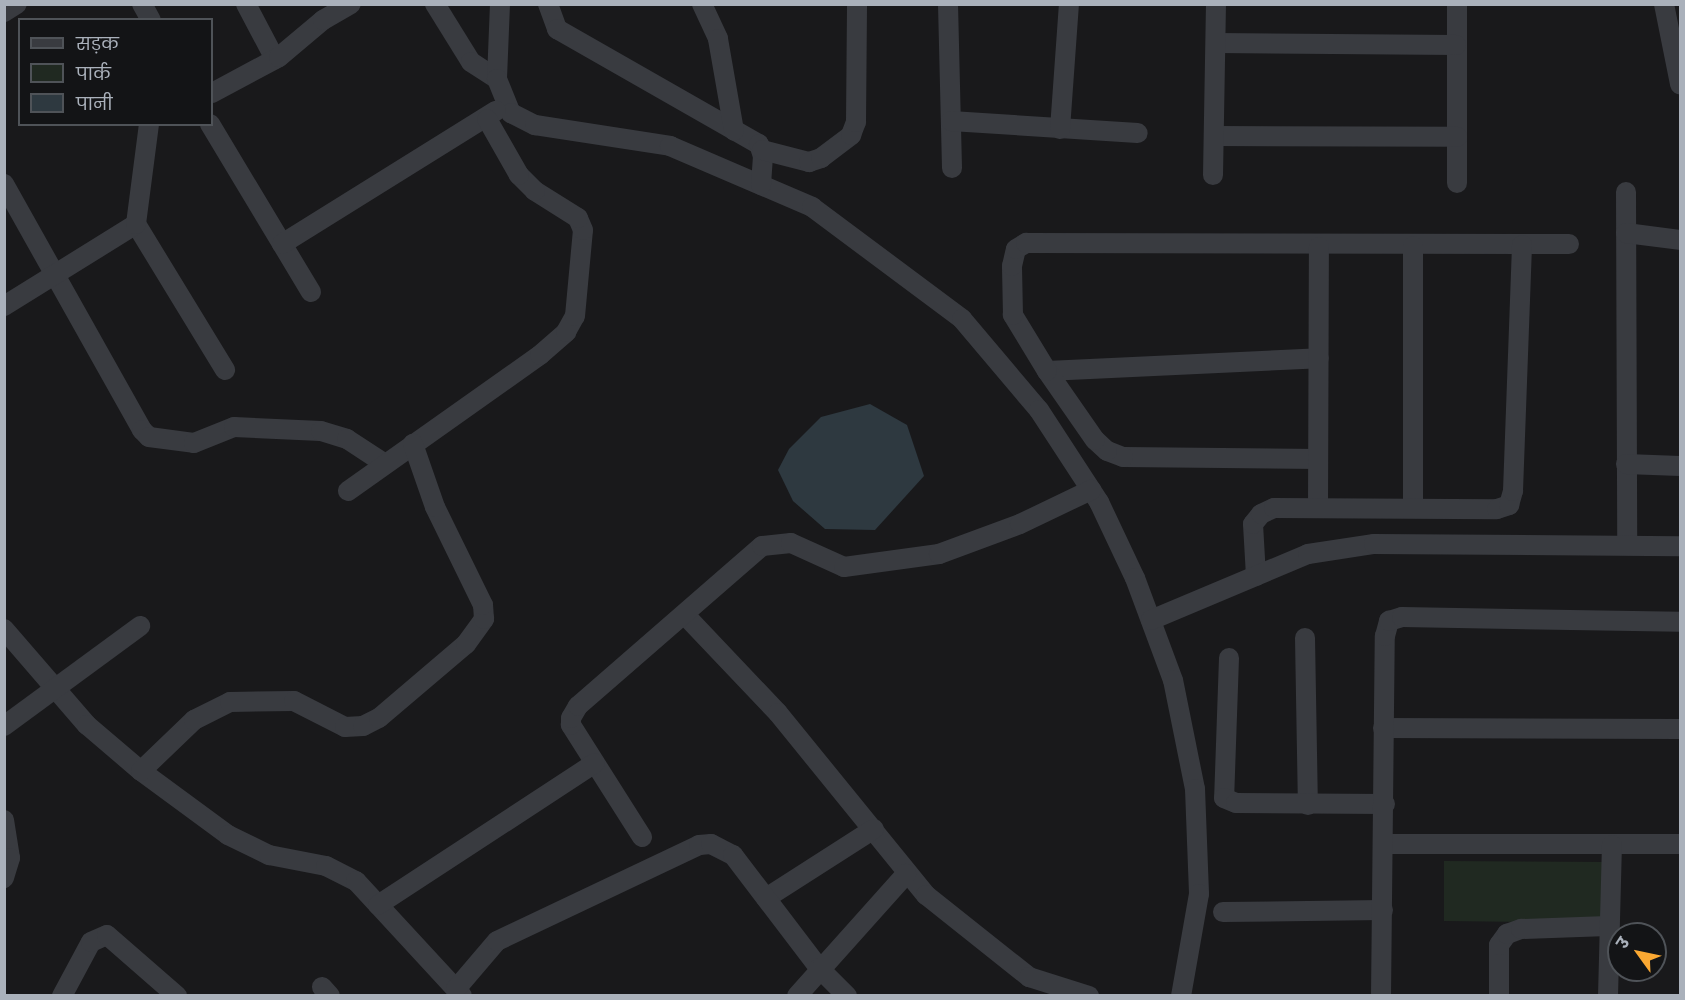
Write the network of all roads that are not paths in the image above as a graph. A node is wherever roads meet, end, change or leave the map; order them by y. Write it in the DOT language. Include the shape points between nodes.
graph roads {
  1 [pos="17,4"];
  2 [pos="142,4"];
  3 [pos="246,4"];
  4 [pos="351,4"];
  5 [pos="435,4"];
  6 [pos="500,4"];
  7 [pos="548,4"];
  8 [pos="702,4"];
  9 [pos="857,4"];
  10 [pos="948,4"];
  11 [pos="1068,4"];
  12 [pos="1216,4"];
  13 [pos="1457,4"];
  14 [pos="1664,4"];
  15 [pos="4,12"];
  16 [pos="149,18"];
  17 [pos="1215,43"];
  18 [pos="1456,45"];
  19 [pos="275,59"];
  20 [pos="497,80"];
  21 [pos="1680,84"];
  22 [pos="213,92"];
  23 [pos="504,103"];
  24 [pos="487,119"];
  25 [pos="951,121"];
  26 [pos="149,126"];
  27 [pos="211,126"];
  28 [pos="1060,129"];
  29 [pos="734,131"];
  30 [pos="1138,133"];
  31 [pos="1214,136"];
  32 [pos="1457,137"];
  33 [pos="762,150"];
  34 [pos="952,168"];
  35 [pos="1213,176"];
  36 [pos="1457,183"];
  37 [pos="4,184"];
  38 [pos="760,185"];
  39 [pos="1626,192"];
  40 [pos="136,224"];
  41 [pos="1626,233"];
  42 [pos="1680,240"];
  43 [pos="282,244"];
  44 [pos="1569,244"];
  45 [pos="1522,245"];
  46 [pos="1413,246"];
  47 [pos="1319,247"];
  48 [pos="56,275"];
  49 [pos="311,292"];
  50 [pos="4,306"];
  51 [pos="1319,358"];
  52 [pos="225,370"];
  53 [pos="1047,371"];
  54 [pos="413,444"];
  55 [pos="1318,459"];
  56 [pos="385,464"];
  57 [pos="1626,464"];
  58 [pos="1680,466"];
  59 [pos="1091,490"];
  60 [pos="348,491"];
  61 [pos="1413,507"];
  62 [pos="1318,508"];
  63 [pos="1627,545"];
  64 [pos="1680,546"];
  65 [pos="1256,576"];
  66 [pos="685,615"];
  67 [pos="1151,620"];
  68 [pos="1680,622"];
  69 [pos="140,626"];
  70 [pos="4,629"];
  71 [pos="1305,638"];
  72 [pos="1228,658"];
  73 [pos="57,691"];
  74 [pos="4,726"];
  75 [pos="1383,728"];
  76 [pos="1680,729"];
  77 [pos="595,763"];
  78 [pos="141,771"];
  79 [pos="1385,804"];
  80 [pos="1308,805"];
  81 [pos="4,820"];
  82 [pos="873,829"];
  83 [pos="642,837"];
  84 [pos="1385,844"];
  85 [pos="1680,844"];
  86 [pos="1612,845"];
  87 [pos="906,874"];
  88 [pos="4,878"];
  89 [pos="766,898"];
  90 [pos="378,905"];
  91 [pos="1383,910"];
  92 [pos="1223,912"];
  93 [pos="1608,922"];
  94 [pos="1607,926"];
  95 [pos="819,968"];
  96 [pos="459,992"];
  97 [pos="62,996"];
  98 [pos="177,996"];
  99 [pos="797,996"];
  100 [pos="847,996"];
  101 [pos="1089,996"];
  102 [pos="1181,996"];
  103 [pos="1381,996"];
  104 [pos="1498,996"];
  1 -- 15 [label="street"];
  2 -- 16 [label="street"];
  3 -- 19 [label="street"];
  4 -- 19 [label="street" via="323,20"];
  5 -- 20 [label="street" via="467,57"];
  6 -- 20 [label="street"];
  7 -- 29 [label="street" via="557,29"];
  8 -- 29 [label="street" via="718,39"];
  9 -- 33 [label="street" via="856,122 851,135 821,158 809,162"];
  10 -- 25 [label="street"];
  11 -- 28 [label="street"];
  12 -- 17 [label="street"];
  13 -- 18 [label="street"];
  14 -- 21 [label="street"];
  17 -- 18 [label="street"];
  17 -- 31 [label="street"];
  18 -- 32 [label="street"];
  19 -- 22 [label="street"];
  20 -- 23 [label="street"];
  23 -- 24 [label="street"];
  23 -- 38 [label="street" via="511,113 535,124 670,146"];
  24 -- 43 [label="street"];
  24 -- 54 [label="street" via="519,175 535,191 578,218 583,230 575,316 566,332 540,355"];
  25 -- 28 [label="street"];
  25 -- 34 [label="street"];
  26 -- 40 [label="street"];
  27 -- 43 [label="street"];
  28 -- 30 [label="street"];
  29 -- 33 [label="street" via="759,144"];
  31 -- 32 [label="street"];
  31 -- 35 [label="street"];
  32 -- 36 [label="street"];
  33 -- 38 [label="street"];
  37 -- 48 [label="street"];
  38 -- 59 [label="street" via="812,207 962,319 1040,410"];
  39 -- 41 [label="street"];
  40 -- 48 [label="street"];
  40 -- 52 [label="street"];
  41 -- 42 [label="street"];
  41 -- 57 [label="street"];
  43 -- 49 [label="street"];
  44 -- 45 [label="street"];
  45 -- 46 [label="street"];
  45 -- 61 [label="street" via="1514,491 1509,505 1497,509"];
  46 -- 47 [label="street"];
  46 -- 61 [label="street"];
  47 -- 51 [label="street"];
  47 -- 53 [label="street" via="1026,243 1016,249 1012,266 1014,315"];
  48 -- 50 [label="street"];
  48 -- 56 [label="street" via="142,430 149,436 194,443 234,427 321,431 347,439"];
  51 -- 53 [label="street"];
  51 -- 55 [label="street"];
  53 -- 55 [label="street" via="1095,440 1107,451 1123,457"];
  54 -- 56 [label="street"];
  54 -- 78 [label="street" via="435,507 483,605 484,619 466,644 379,718 363,726 345,727 294,701 230,702 194,720"];
  55 -- 62 [label="street"];
  56 -- 60 [label="street"];
  57 -- 58 [label="street"];
  57 -- 63 [label="street"];
  59 -- 66 [label="street" via="1020,524 939,554 844,567 791,543 762,546"];
  59 -- 67 [label="street" via="1135,578"];
  61 -- 62 [label="street"];
  62 -- 65 [label="street" via="1274,508 1261,514 1253,524"];
  63 -- 64 [label="street"];
  63 -- 65 [label="street" via="1374,544 1308,554"];
  65 -- 67 [label="street"];
  66 -- 77 [label="street" via="578,706 571,725"];
  66 -- 82 [label="street" via="778,713"];
  67 -- 102 [label="street" via="1173,680 1195,789 1199,894"];
  68 -- 75 [label="street" via="1402,616 1389,621 1385,636"];
  69 -- 73 [label="street"];
  70 -- 73 [label="street"];
  71 -- 80 [label="street"];
  72 -- 80 [label="street" via="1224,798 1236,803"];
  73 -- 74 [label="street"];
  73 -- 78 [label="street" via="87,725"];
  75 -- 76 [label="street"];
  75 -- 79 [label="street"];
  77 -- 83 [label="street"];
  77 -- 90 [label="street"];
  78 -- 90 [label="street" via="228,835 269,855 326,866 356,881"];
  79 -- 80 [label="street"];
  79 -- 84 [label="street"];
  81 -- 88 [label="street" via="10,858"];
  82 -- 87 [label="street"];
  82 -- 89 [label="street"];
  84 -- 86 [label="street"];
  84 -- 91 [label="street"];
  85 -- 86 [label="street"];
  86 -- 93 [label="street"];
  87 -- 95 [label="street"];
  87 -- 101 [label="street" via="926,895 1029,977"];
  89 -- 95 [label="street"];
  89 -- 96 [label="street" via="733,855 721,846 699,845 497,941"];
  90 -- 96 [label="street"];
  91 -- 92 [label="street"];
  91 -- 103 [label="street"];
  94 -- 104 [label="street" via="1521,929 1507,934 1499,945"];
  95 -- 99 [label="street"];
  95 -- 100 [label="street"];
  97 -- 98 [label="street" via="91,942 107,935"];
}
